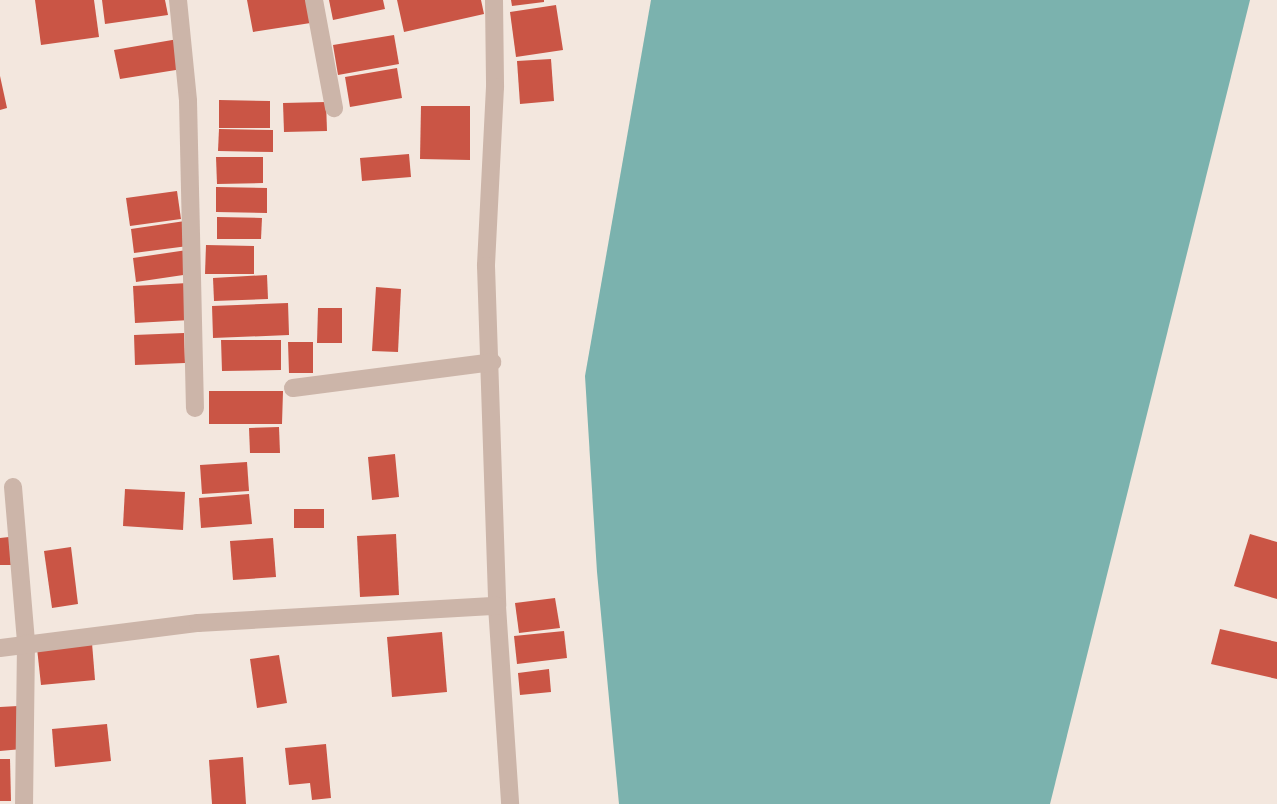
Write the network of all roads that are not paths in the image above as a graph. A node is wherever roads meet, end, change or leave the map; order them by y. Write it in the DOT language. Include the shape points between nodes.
graph roads {
  1 [pos="178,0"];
  2 [pos="314,0"];
  3 [pos="494,0"];
  4 [pos="334,108"];
  5 [pos="492,362"];
  6 [pos="293,388"];
  7 [pos="195,408"];
  8 [pos="13,487"];
  9 [pos="497,606"];
  10 [pos="26,643"];
  11 [pos="0,648"];
  12 [pos="24,804"];
  13 [pos="510,804"];
  1 -- 7 [label="street" via="188,101"];
  2 -- 4 [label="street"];
  3 -- 5 [label="street" via="495,88 486,267"];
  5 -- 6 [label="street"];
  5 -- 9 [label="street"];
  8 -- 10 [label="street"];
  9 -- 10 [label="street" via="198,623"];
  9 -- 13 [label="street"];
  10 -- 11 [label="street"];
  10 -- 12 [label="street"];
}
